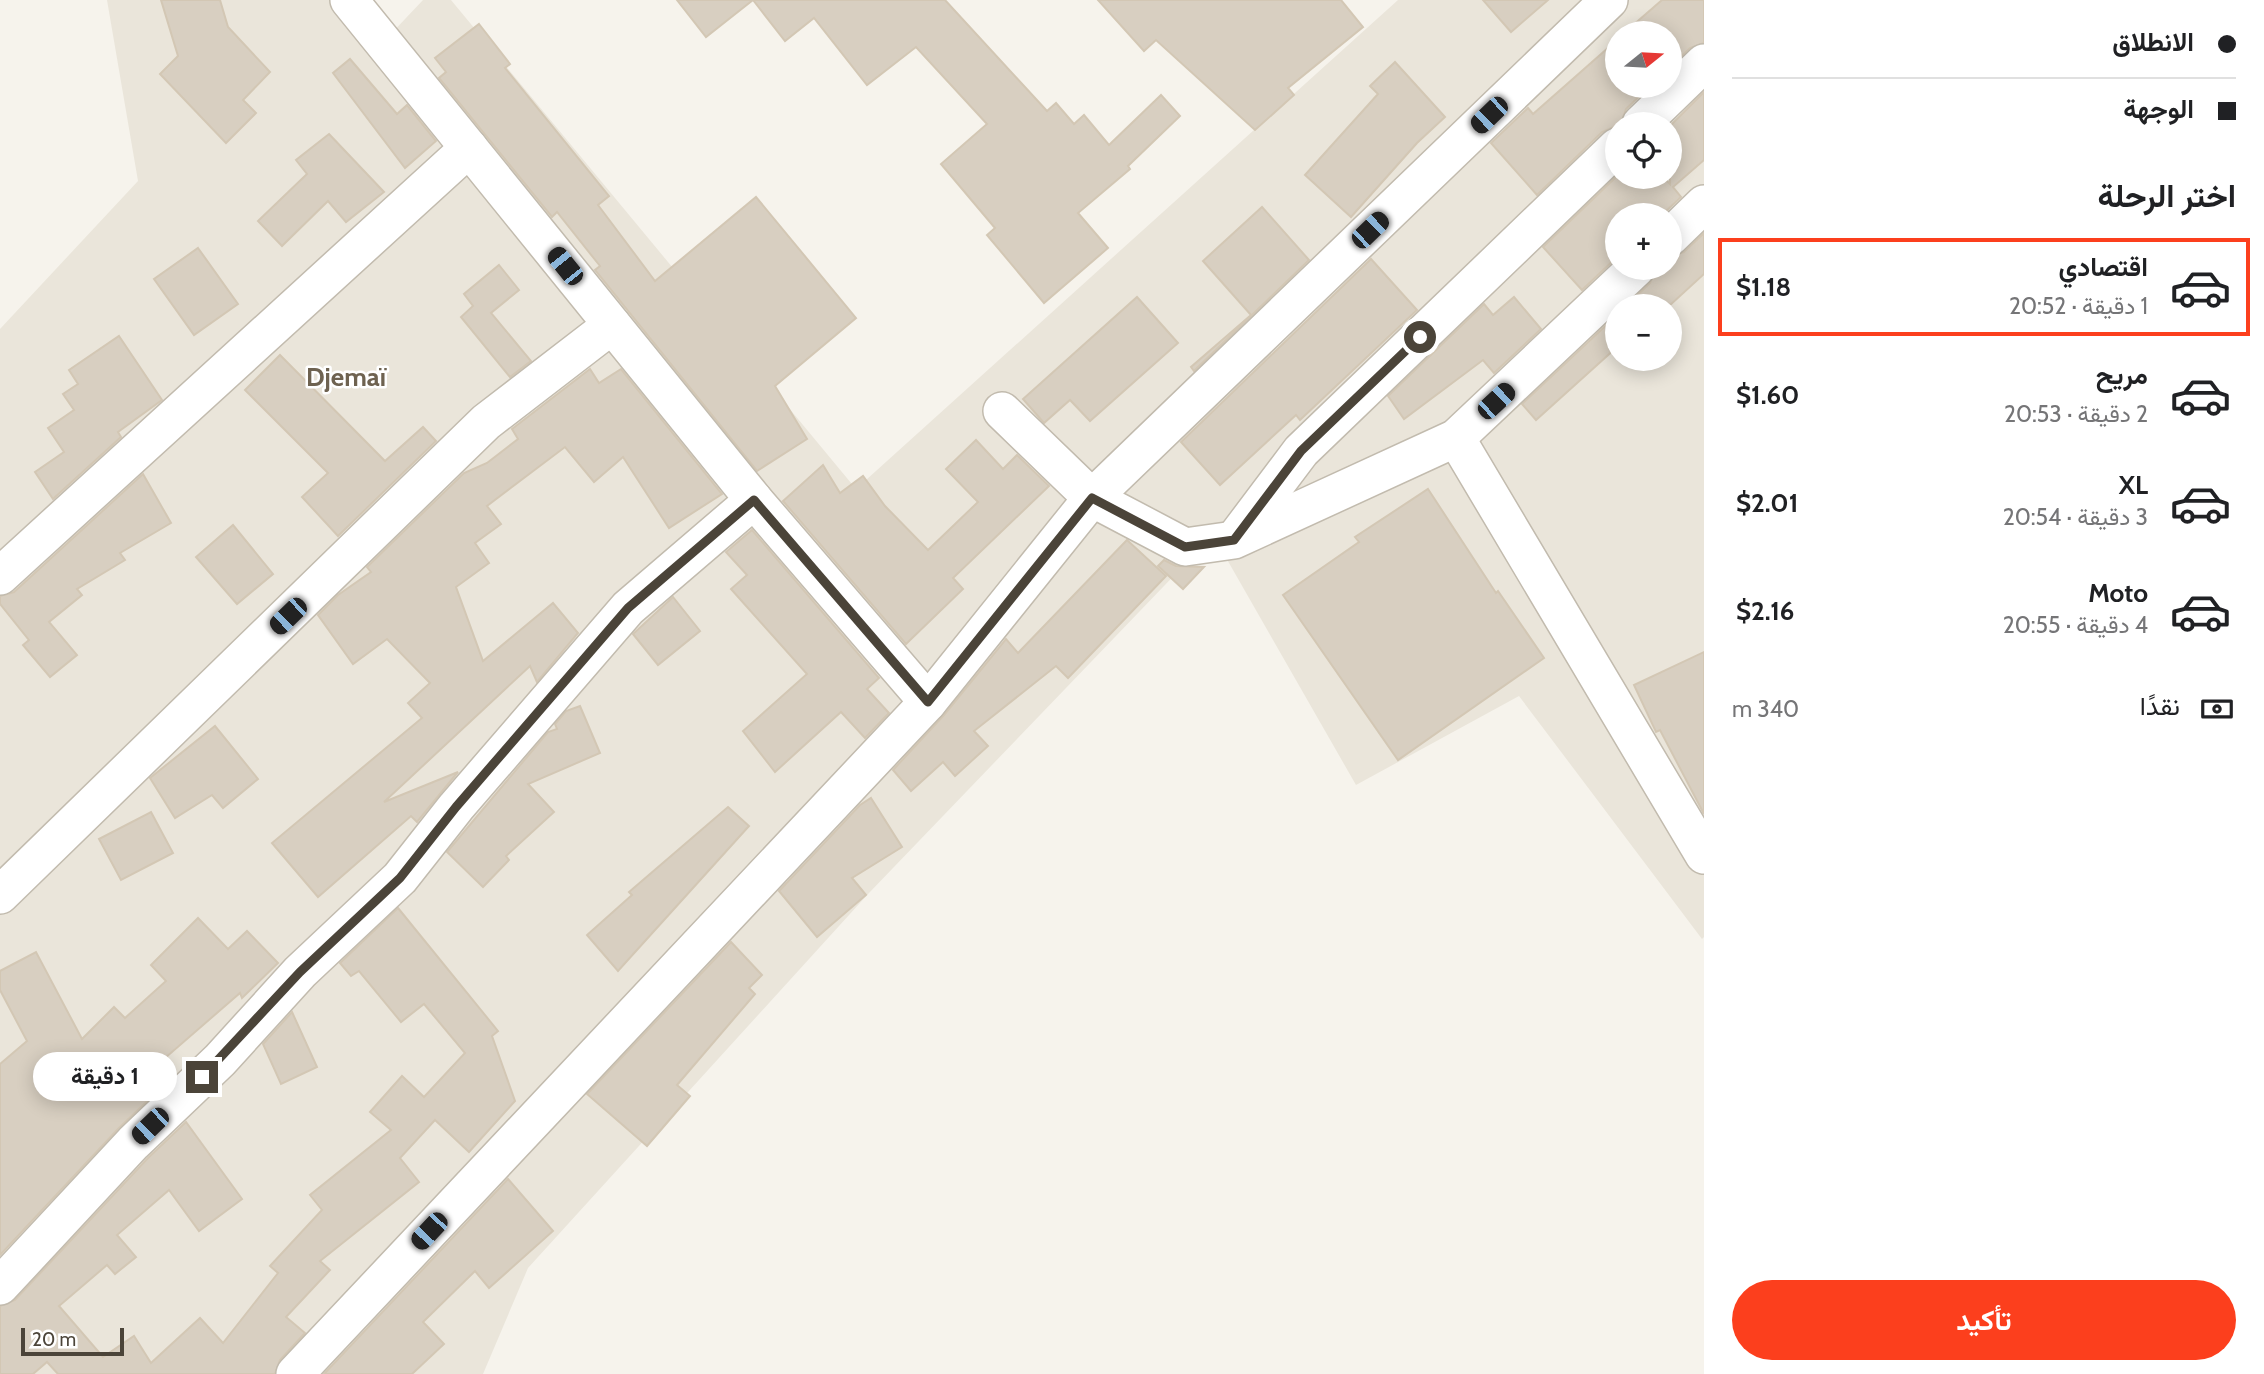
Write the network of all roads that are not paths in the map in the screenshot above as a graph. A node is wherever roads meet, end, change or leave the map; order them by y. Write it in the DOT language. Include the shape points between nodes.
graph roads {
  1 [pos="349,0"];
  2 [pos="1609,0"];
  3 [pos="1704,63"];
  4 [pos="1653,112"];
  5 [pos="469,148"];
  6 [pos="1605,159"];
  7 [pos="1704,204"];
  8 [pos="1682,225"];
  9 [pos="1623,280"];
  10 [pos="612,325"];
  11 [pos="1002,411"];
  12 [pos="1456,439"];
  13 [pos="1092,498"];
  14 [pos="754,500"];
  15 [pos="1234,540"];
  16 [pos="0,576"];
  17 [pos="928,702"];
  18 [pos="1704,856"];
  19 [pos="0,895"];
  20 [pos="0,1286"];
  21 [pos="295,1374"];
  1 -- 5 [label="street"];
  2 -- 13 [label="street"];
  3 -- 4 [label="street"];
  5 -- 10 [label="street"];
  5 -- 16 [label="street"];
  6 -- 15 [label="street" via="1301,451"];
  7 -- 8 [label="street"];
  9 -- 12 [label="street"];
  10 -- 14 [label="street"];
  10 -- 19 [label="street" via="486,422"];
  11 -- 13 [label="street"];
  12 -- 15 [label="street"];
  12 -- 18 [label="street"];
  13 -- 15 [label="street" via="1185,547"];
  13 -- 17 [label="street"];
  14 -- 17 [label="street"];
  14 -- 20 [label="street" via="628,608 400,878 300,972"];
  17 -- 21 [label="street"];
}
